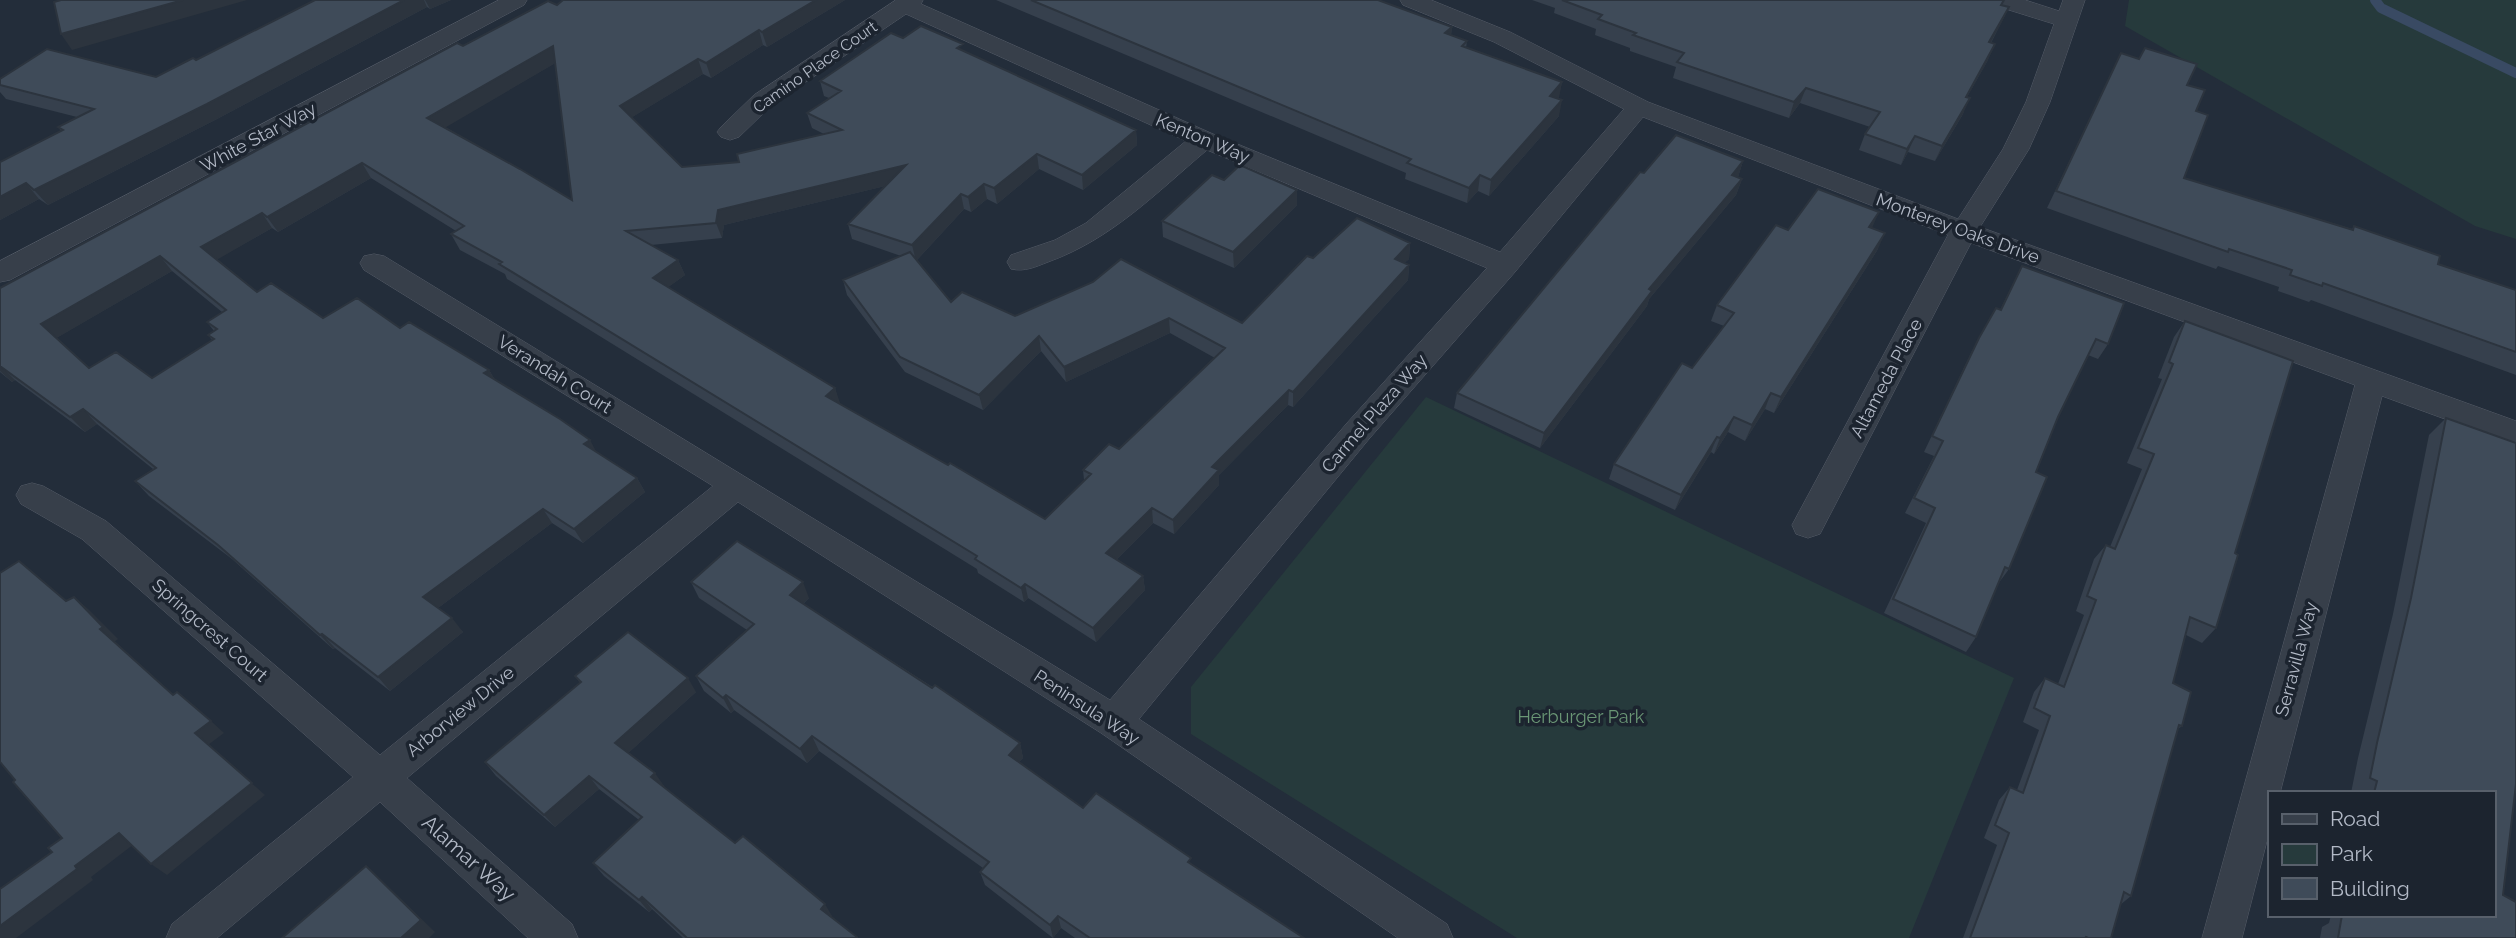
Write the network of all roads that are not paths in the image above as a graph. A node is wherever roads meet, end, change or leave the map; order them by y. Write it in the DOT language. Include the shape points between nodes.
graph roads {
  1 [pos="516,0"];
  2 [pos="1410,0"];
  3 [pos="2001,0"];
  4 [pos="908,3"];
  5 [pos="2070,10"];
  6 [pos="1639,107"];
  7 [pos="730,132"];
  8 [pos="1204,139"];
  9 [pos="1964,231"];
  10 [pos="1021,262"];
  11 [pos="374,263"];
  12 [pos="1505,265"];
  13 [pos="0,274"];
  14 [pos="2371,380"];
  15 [pos="2516,433"];
  16 [pos="736,485"];
  17 [pos="32,495"];
  18 [pos="1808,526"];
  19 [pos="1114,722"];
  20 [pos="379,777"];
  21 [pos="186,938"];
  22 [pos="558,938"];
  23 [pos="1433,938"];
  24 [pos="2222,938"];
  1 -- 13 [label="street, White Star Way"];
  2 -- 6 [label="street, Monterey Oaks Drive" via="1502,37"];
  3 -- 5 [label="street"];
  4 -- 7 [label="street, Camino Place Court" via="763,100"];
  4 -- 8 [label="street, Kenton Way"];
  5 -- 9 [label="street, Altameda Place" via="2016,149"];
  6 -- 9 [label="street, Monterey Oaks Drive"];
  6 -- 12 [label="street, Carmel Plaza Way"];
  8 -- 10 [label="street" via="1096,229"];
  8 -- 12 [label="street, Kenton Way"];
  9 -- 14 [label="street, Monterey Oaks Drive"];
  9 -- 18 [label="street, Altameda Place"];
  11 -- 16 [label="street, Verandah Court"];
  12 -- 19 [label="street, Carmel Plaza Way" via="1358,431"];
  14 -- 15 [label="street, Monterey Oaks Drive"];
  14 -- 24 [label="street, Serravilla Way"];
  16 -- 19 [label="street, Peninsula Way"];
  16 -- 20 [label="street, Arborview Drive"];
  17 -- 20 [label="street, Springcrest Court" via="94,530"];
  19 -- 23 [label="street, Peninsula Way"];
  20 -- 21 [label="street, Arborview Drive"];
  20 -- 22 [label="street, Alamar Way"];
}
